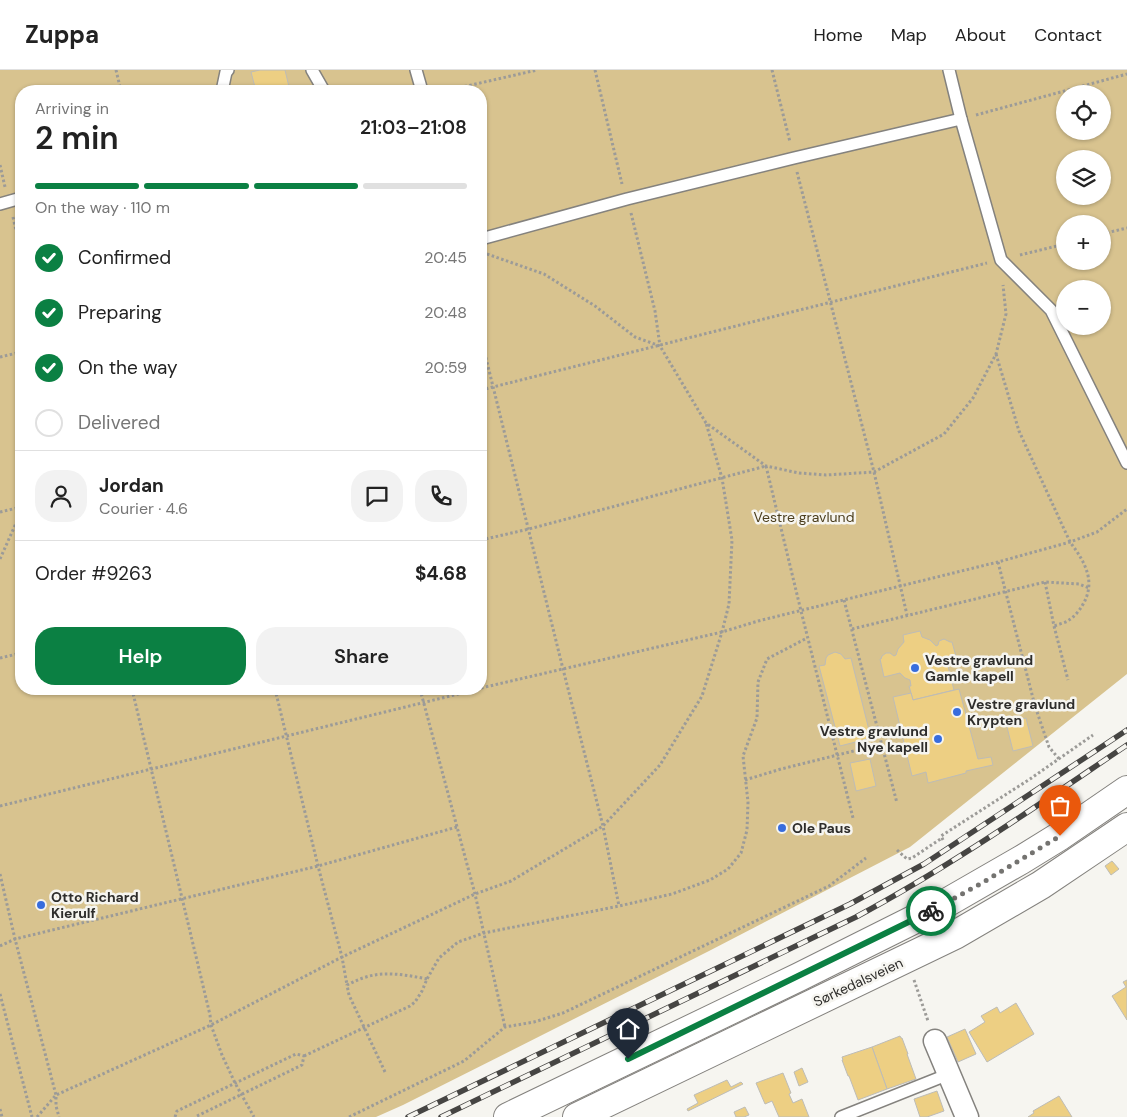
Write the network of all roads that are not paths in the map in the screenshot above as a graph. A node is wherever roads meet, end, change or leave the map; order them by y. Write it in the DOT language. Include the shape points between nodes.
graph roads {
  1 [pos="228,70"];
  2 [pos="312,70"];
  3 [pos="416,70"];
  4 [pos="949,70"];
  5 [pos="223,85"];
  6 [pos="321,85"];
  7 [pos="420,85"];
  8 [pos="961,119"];
  9 [pos="487,237"];
  10 [pos="1127,463"];
  11 [pos="1127,790"];
  12 [pos="1127,827"];
  13 [pos="935,1041"];
  14 [pos="949,1074"];
  15 [pos="508,1117"];
  16 [pos="577,1117"];
  17 [pos="841,1117"];
  18 [pos="967,1117"];
  1 -- 5 [label="lane"];
  2 -- 6 [label="lane"];
  3 -- 7 [label="lane"];
  4 -- 8 [label="lane"];
  8 -- 9 [label="lane" via="627,199"];
  8 -- 10 [label="lane" via="1001,260 1051,310"];
  11 -- 15 [label="main road" via="1060,836 941,906"];
  12 -- 16 [label="main road, Sørkedalsveien" via="1041,885 955,935"];
  13 -- 14 [label="street"];
  14 -- 17 [label="lane"];
  14 -- 18 [label="street"];
}
